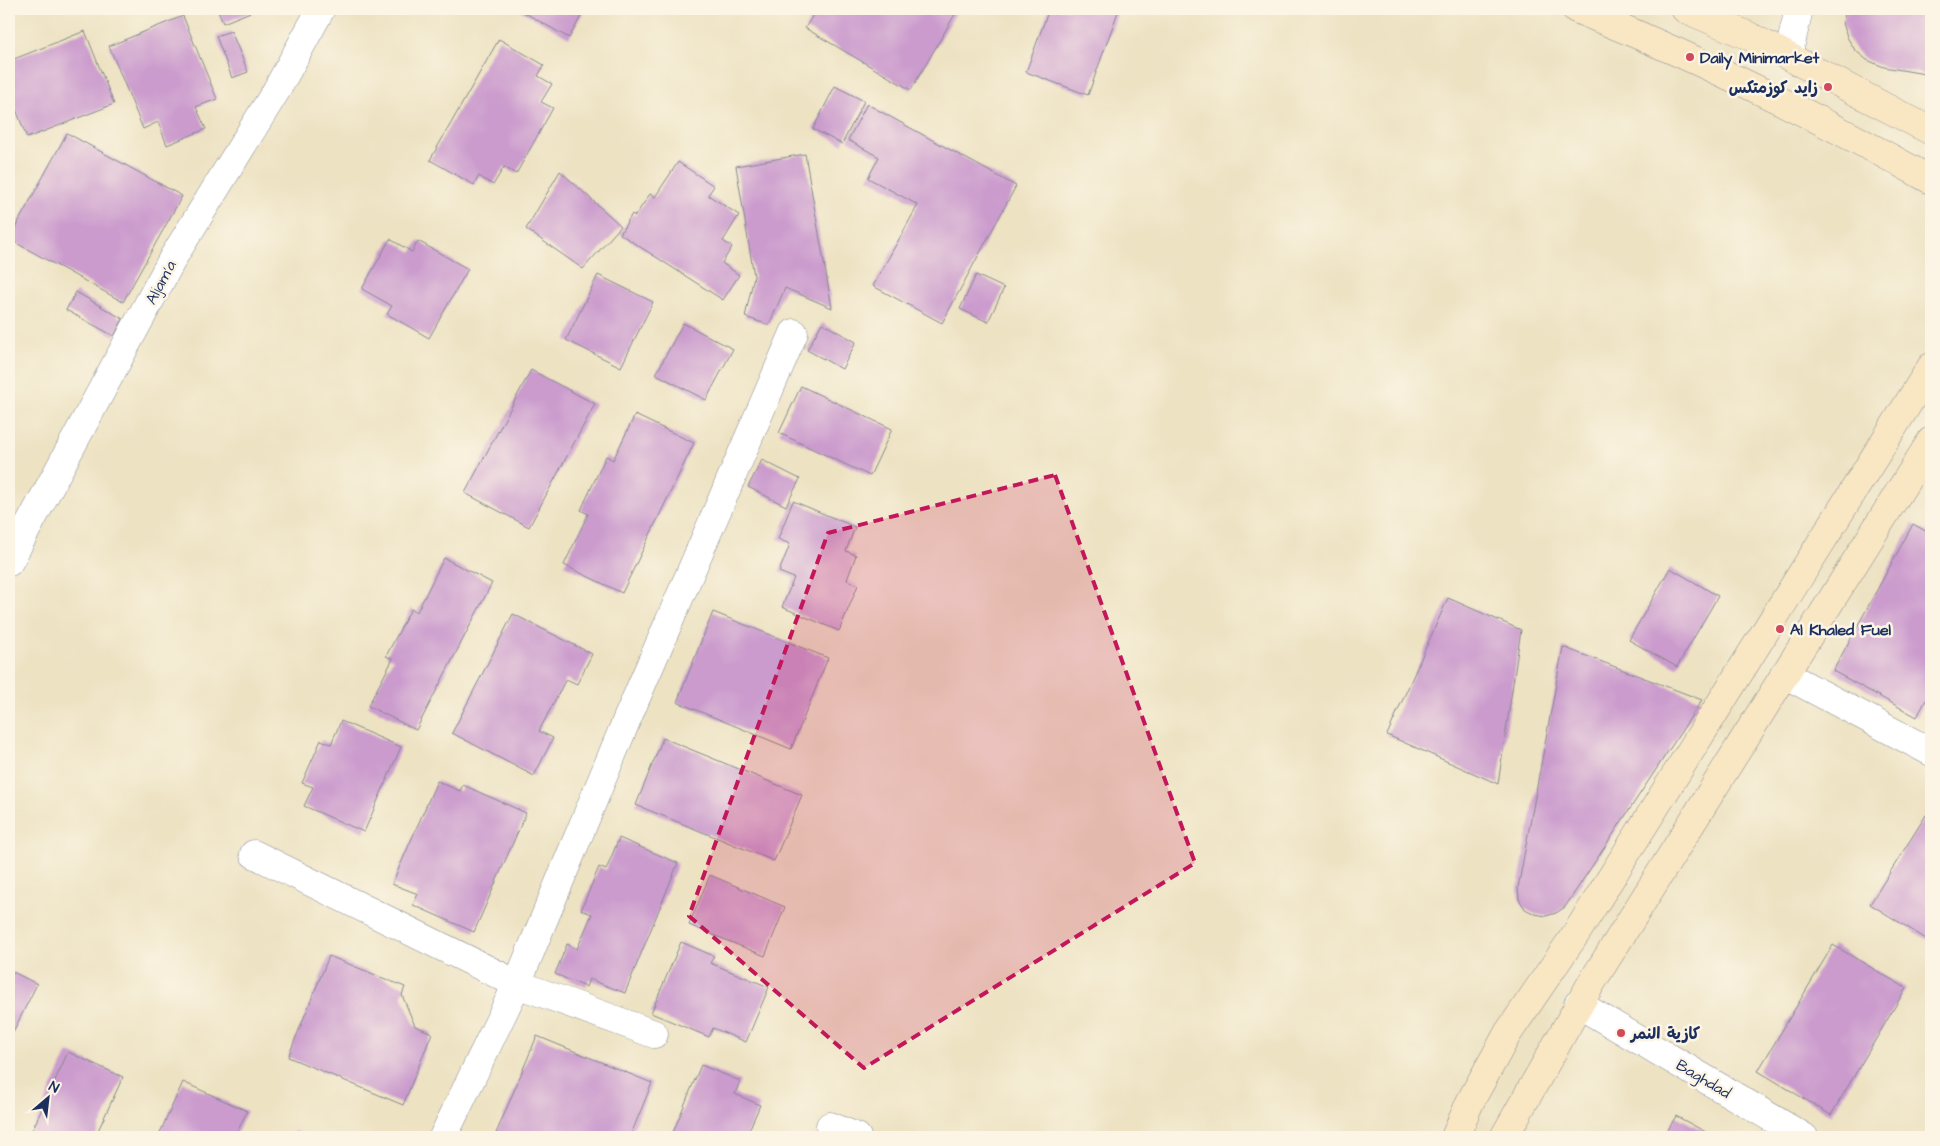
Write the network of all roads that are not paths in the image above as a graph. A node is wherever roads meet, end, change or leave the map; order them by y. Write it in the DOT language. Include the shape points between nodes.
graph roads {
  1 [pos="322,9"];
  2 [pos="1576,9"];
  3 [pos="1686,9"];
  4 [pos="1799,9"];
  5 [pos="1788,56"];
  6 [pos="1931,131"];
  7 [pos="1931,180"];
  8 [pos="794,332"];
  9 [pos="1931,366"];
  10 [pos="1931,441"];
  11 [pos="9,562"];
  12 [pos="1784,674"];
  13 [pos="1931,752"];
  14 [pos="254,854"];
  15 [pos="517,984"];
  16 [pos="1578,1004"];
  17 [pos="654,1034"];
  18 [pos="830,1126"];
  19 [pos="444,1137"];
  20 [pos="857,1137"];
  21 [pos="1455,1137"];
  22 [pos="1504,1137"];
  23 [pos="1804,1137"];
  1 -- 11 [label="street, Aljam'a" via="276,91 174,256"];
  2 -- 7 [label="street" via="1638,34 1788,105"];
  3 -- 5 [label="street"];
  4 -- 5 [label="street"];
  5 -- 6 [label="street"];
  8 -- 15 [label="street"];
  9 -- 21 [label="street" via="1582,924 1508,1033 1470,1102"];
  10 -- 12 [label="street"];
  12 -- 13 [label="street"];
  12 -- 16 [label="street"];
  14 -- 15 [label="street"];
  15 -- 17 [label="street"];
  15 -- 19 [label="street"];
  16 -- 22 [label="street"];
  16 -- 23 [label="street, Baghdad"];
  18 -- 20 [label="street"];
}
